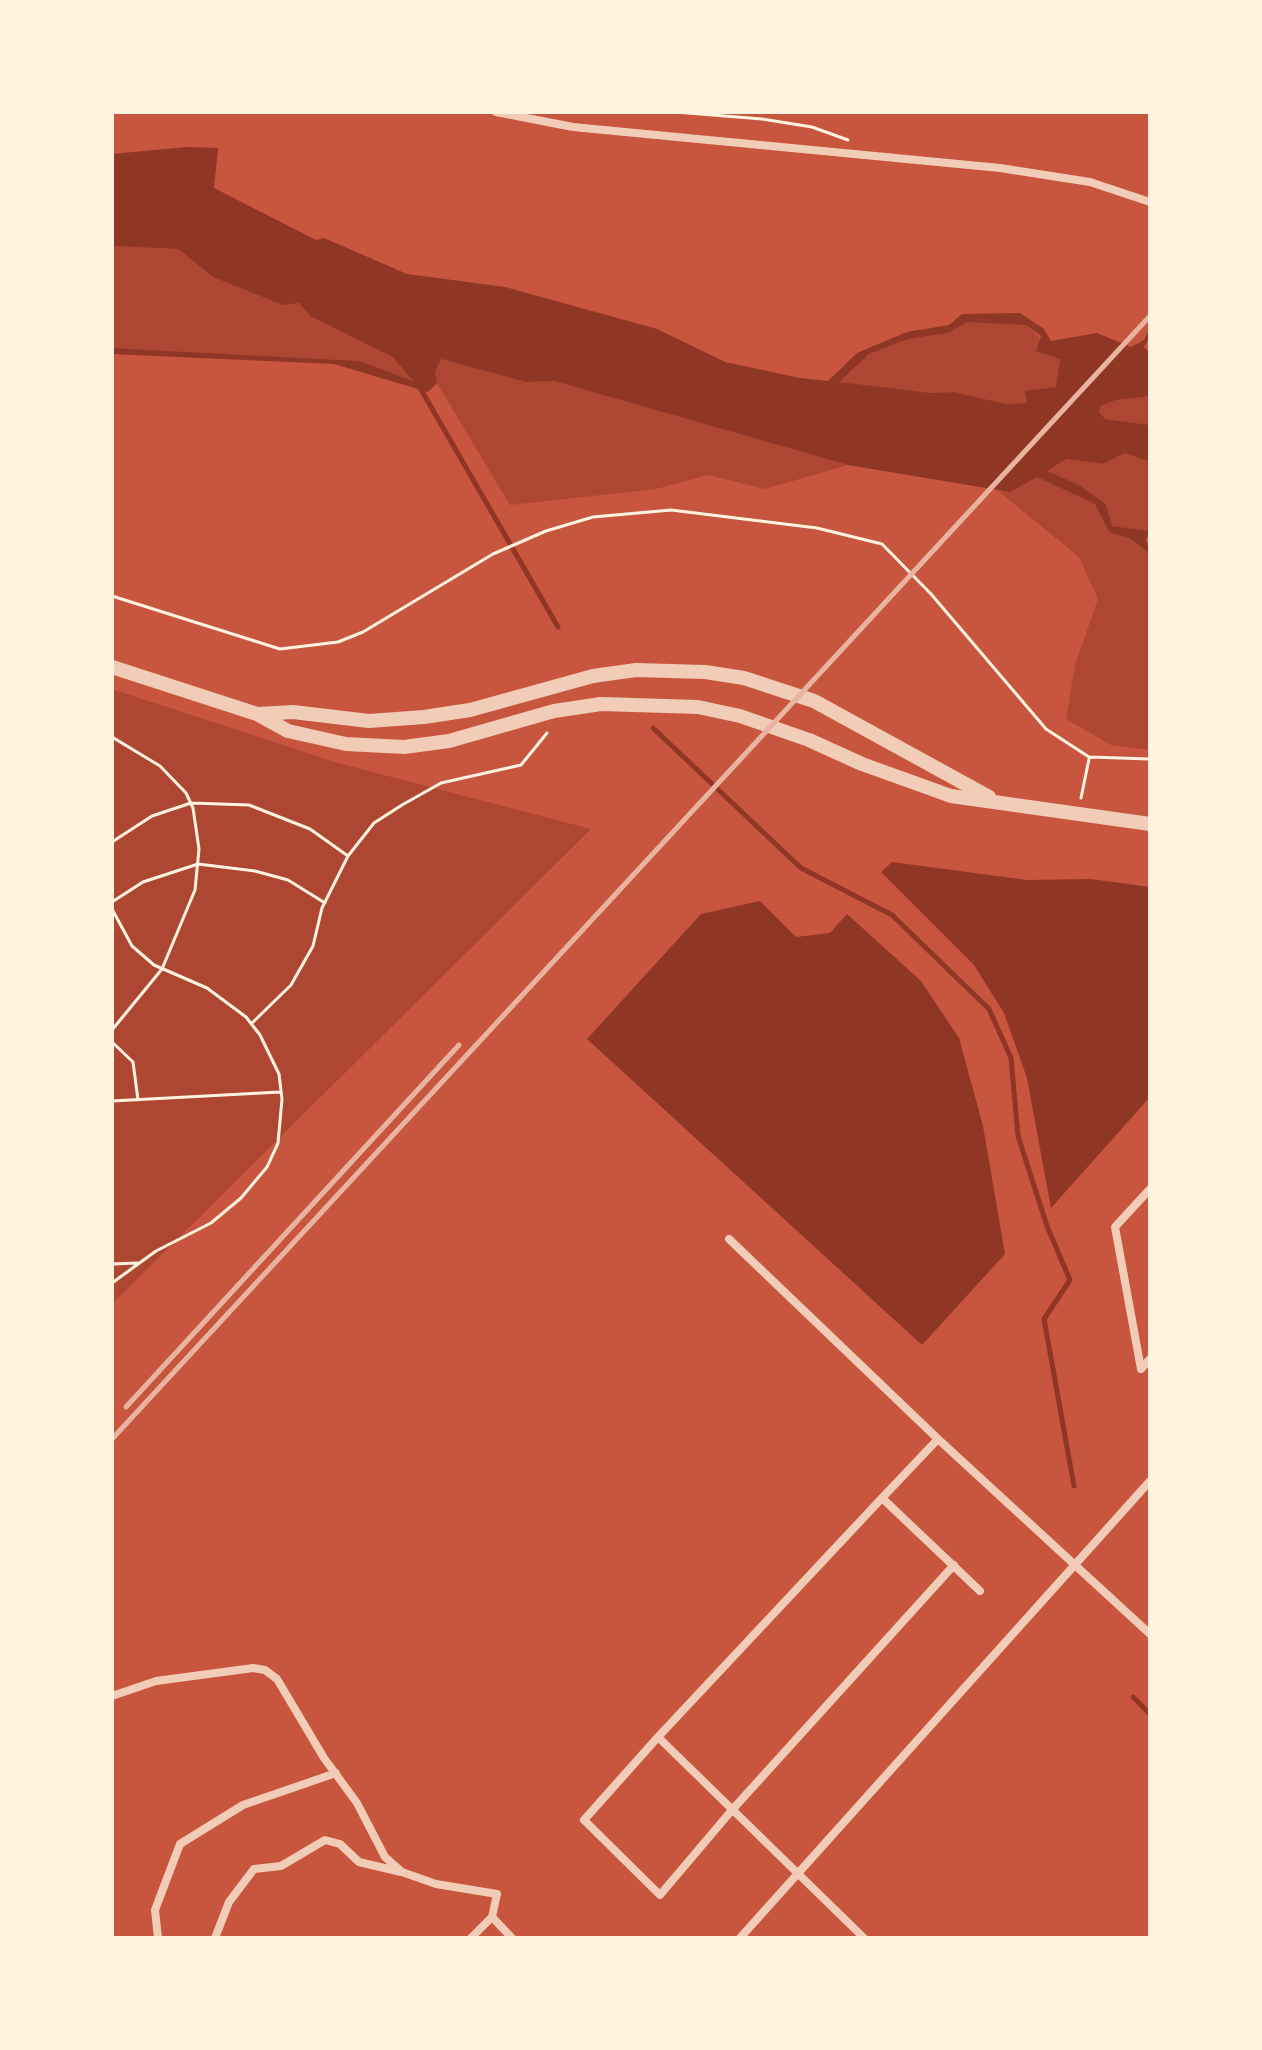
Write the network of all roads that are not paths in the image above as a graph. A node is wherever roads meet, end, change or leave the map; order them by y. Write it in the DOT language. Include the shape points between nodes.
graph roads {
  1 [pos="496,112"];
  2 [pos="1150,202"];
  3 [pos="112,667"];
  4 [pos="257,714"];
  5 [pos="995,800"];
  6 [pos="1150,824"];
  7 [pos="1150,1189"];
  8 [pos="729,1239"];
  9 [pos="1150,1359"];
  10 [pos="938,1439"];
  11 [pos="1150,1481"];
  12 [pos="882,1498"];
  13 [pos="1074,1563"];
  14 [pos="954,1565"];
  15 [pos="980,1591"];
  16 [pos="1150,1634"];
  17 [pos="112,1696"];
  18 [pos="658,1737"];
  19 [pos="336,1773"];
  20 [pos="732,1810"];
  21 [pos="402,1872"];
  22 [pos="798,1874"];
  23 [pos="492,1917"];
  24 [pos="158,1938"];
  25 [pos="215,1938"];
  26 [pos="471,1938"];
  27 [pos="512,1938"];
  28 [pos="740,1938"];
  29 [pos="864,1938"];
  1 -- 2 [label="street" via="573,127 1000,168 1090,182"];
  3 -- 4 [label="street"];
  4 -- 5 [label="street" via="288,731 346,744 404,747 601,704 698,707 809,740 951,796"];
  4 -- 5 [label="street" via="293,712 369,721 424,717 470,710 593,676 636,670 705,672 744,678 814,701"];
  5 -- 6 [label="street"];
  7 -- 9 [label="street" via="1115,1227 1141,1369"];
  8 -- 10 [label="street"];
  10 -- 12 [label="street"];
  10 -- 13 [label="street"];
  11 -- 13 [label="street"];
  12 -- 14 [label="street"];
  12 -- 18 [label="street"];
  13 -- 16 [label="street"];
  13 -- 22 [label="street"];
  14 -- 15 [label="street"];
  14 -- 20 [label="street"];
  17 -- 19 [label="street" via="156,1681 265,1670 277,1679"];
  18 -- 20 [label="street"];
  18 -- 20 [label="street" via="584,1820 660,1895"];
  19 -- 21 [label="street" via="385,1857"];
  19 -- 24 [label="street" via="243,1805 180,1844 155,1910"];
  20 -- 22 [label="street"];
  21 -- 23 [label="street" via="436,1884 497,1894"];
  21 -- 25 [label="street" via="359,1862 340,1844 325,1840 281,1866 254,1869 229,1902"];
  22 -- 28 [label="street"];
  22 -- 29 [label="street"];
  23 -- 26 [label="street"];
  23 -- 27 [label="street"];
}
